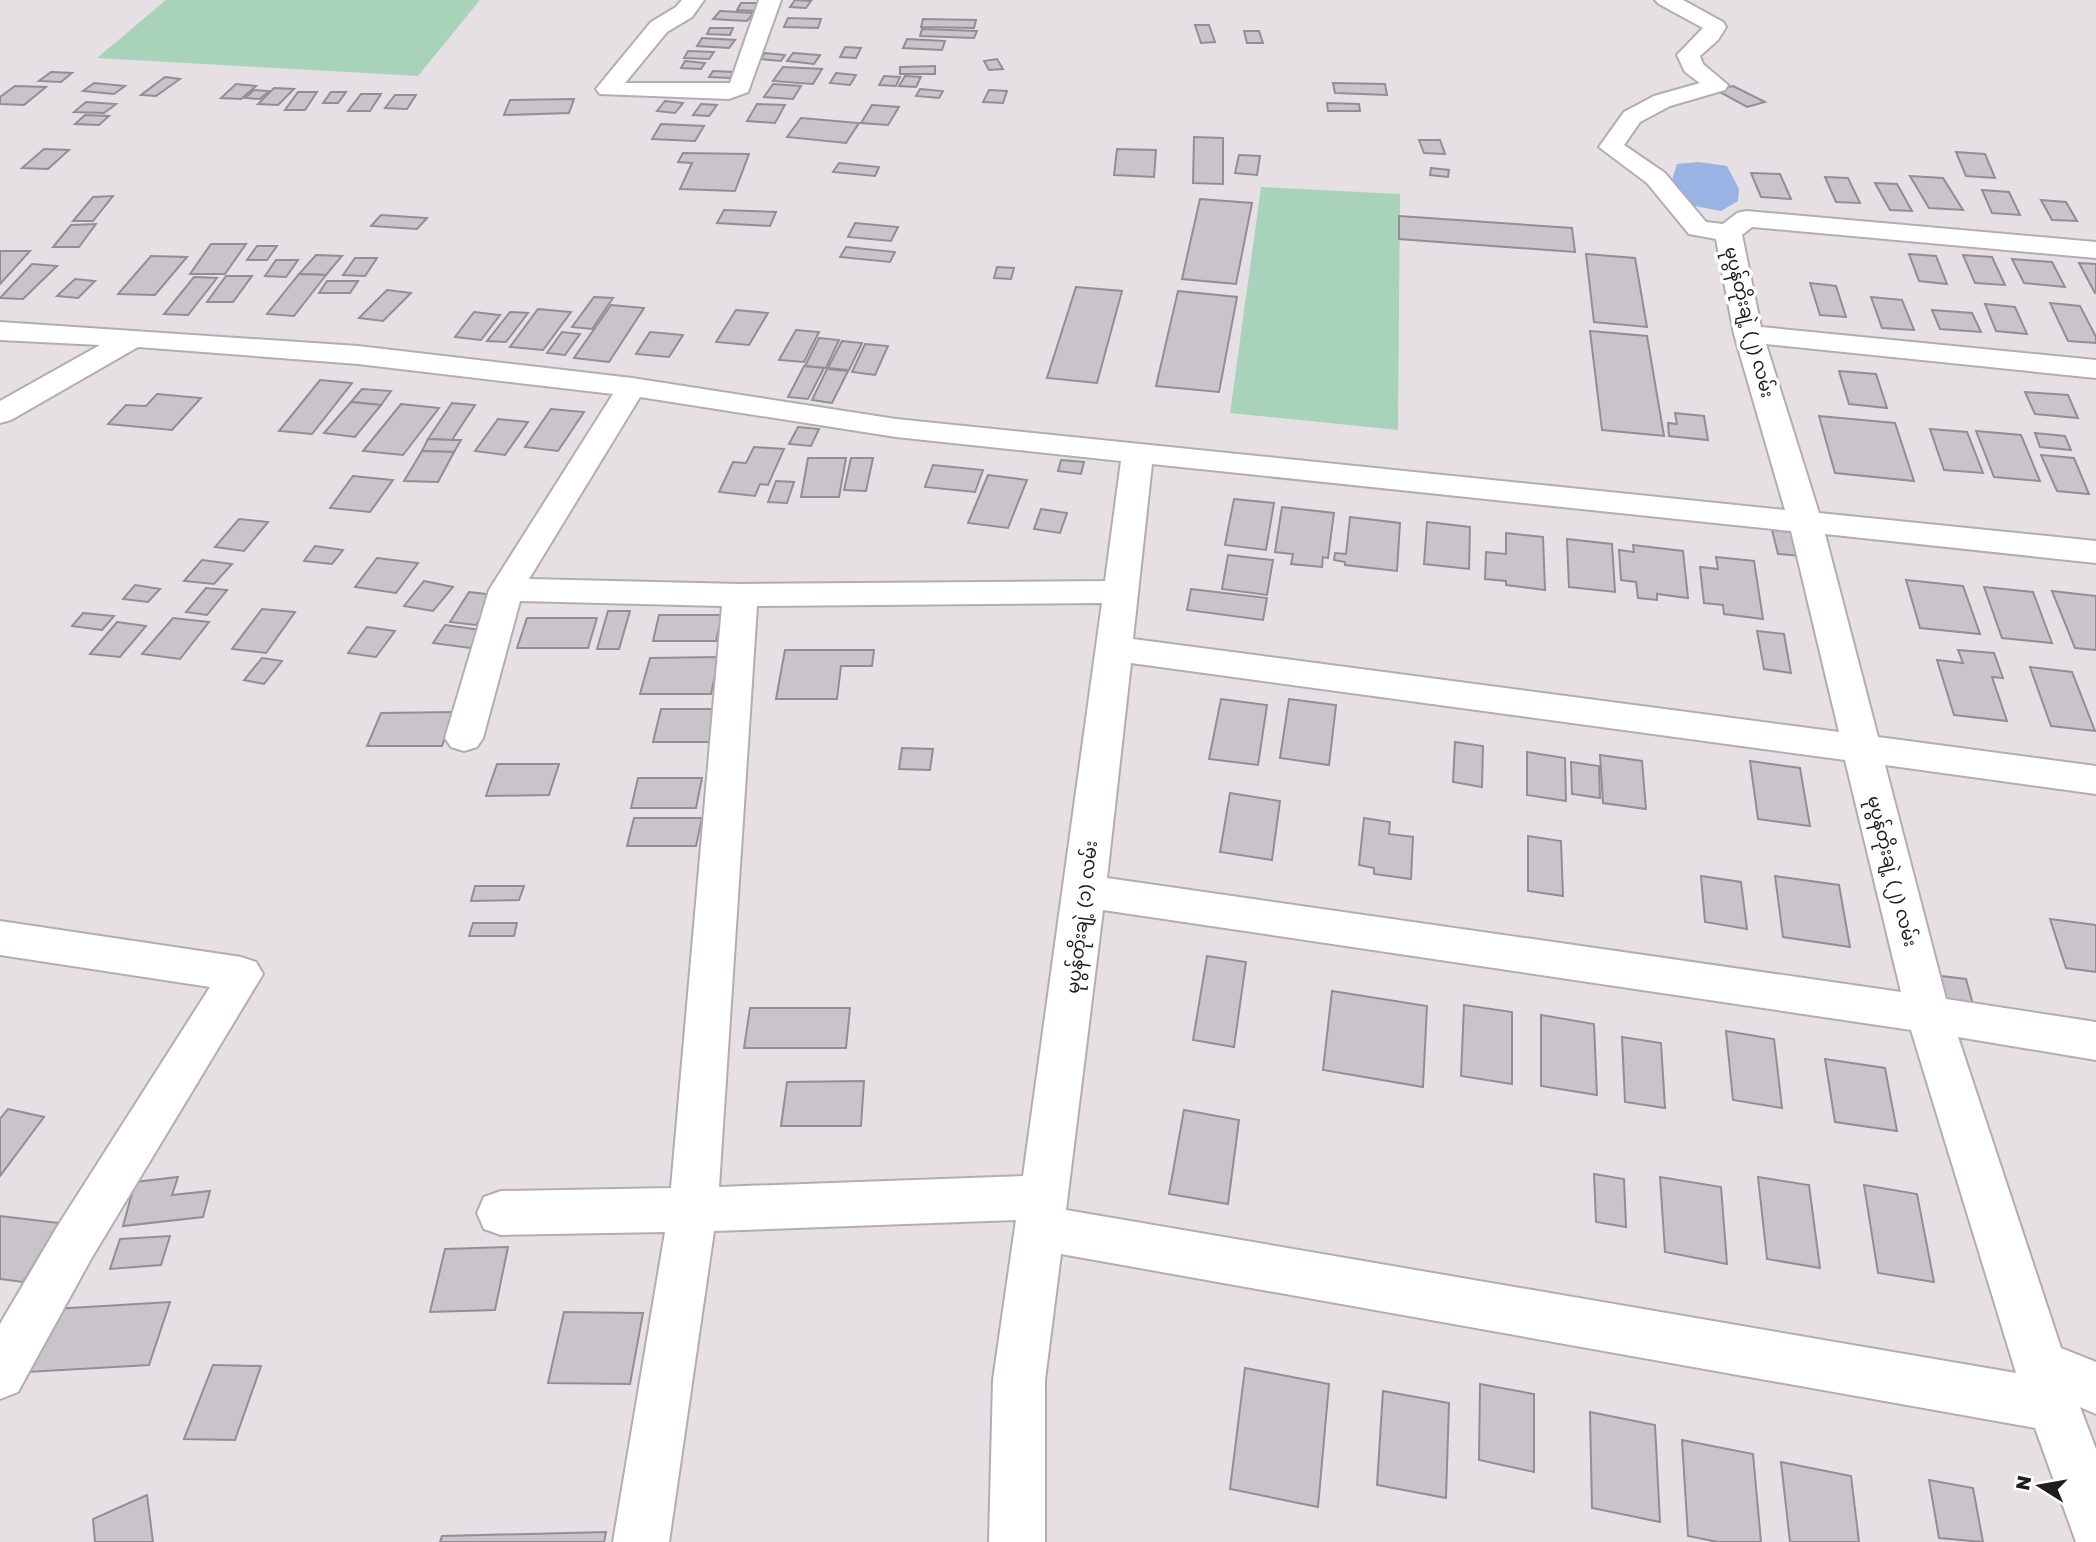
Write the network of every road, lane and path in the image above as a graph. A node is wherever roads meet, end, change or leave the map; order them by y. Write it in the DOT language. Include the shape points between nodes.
graph roads {
  1 [pos="693,0"];
  2 [pos="770,0"];
  3 [pos="1666,0"];
  4 [pos="1737,226"];
  5 [pos="2096,250"];
  6 [pos="0,331"];
  7 [pos="1748,334"];
  8 [pos="133,338"];
  9 [pos="2096,369"];
  10 [pos="632,387"];
  11 [pos="0,414"];
  12 [pos="1138,453"];
  13 [pos="1805,522"];
  14 [pos="2096,552"];
  15 [pos="506,590"];
  16 [pos="1121,592"];
  17 [pos="740,595"];
  18 [pos="1115,649"];
  19 [pos="464,738"];
  20 [pos="1862,749"];
  21 [pos="2096,780"];
  22 [pos="1085,891"];
  23 [pos="0,938"];
  24 [pos="1928,1014"];
  25 [pos="2096,1041"];
  26 [pos="693,1210"];
  27 [pos="501,1213"];
  28 [pos="1042,1213"];
  29 [pos="0,1374"];
  30 [pos="2063,1386"];
  31 [pos="2096,1522"];
  32 [pos="641,1542"];
  33 [pos="1017,1542"];
  1 -- 2 [label="street" via="684,12 659,27 607,89 729,92 740,87"];
  3 -- 4 [label="street" via="1715,27 1688,55 1693,67 1717,85 1662,101 1632,117 1611,147 1656,178 1698,228"];
  4 -- 5 [label="street"];
  4 -- 7 [label="street, မုပွန်တိုးချဲ့ (၂) လမ်း"];
  6 -- 8 [label="street"];
  7 -- 9 [label="street"];
  7 -- 13 [label="street, မုပွန်တိုးချဲ့ (၂) လမ်း"];
  8 -- 10 [label="street" via="358,355"];
  8 -- 11 [label="street"];
  10 -- 12 [label="street" via="896,428"];
  10 -- 15 [label="street"];
  12 -- 13 [label="street"];
  12 -- 16 [label="street, မုပွန်တိုးချဲ့ (၁) လမ်း"];
  13 -- 14 [label="street"];
  13 -- 20 [label="street, မုပွန်တိုးချဲ့ (၂) လမ်း"];
  15 -- 17 [label="street"];
  15 -- 19 [label="street"];
  16 -- 17 [label="street"];
  16 -- 18 [label="street, မုပွန်တိုးချဲ့ (၁) လမ်း"];
  17 -- 26 [label="street"];
  18 -- 20 [label="street"];
  18 -- 22 [label="street, မုပွန်တိုးချဲ့ (၁) လမ်း"];
  20 -- 21 [label="street"];
  20 -- 24 [label="street, မုပွန်တိုးချဲ့ (၂) လမ်း"];
  22 -- 24 [label="street"];
  22 -- 28 [label="street, မုပွန်တိုးချဲ့ (၁) လမ်း"];
  23 -- 29 [label="street" via="241,974 74,1243"];
  24 -- 25 [label="street"];
  24 -- 30 [label="street, မုပွန်တိုးချဲ့ (၂) လမ်း"];
  26 -- 27 [label="street"];
  26 -- 28 [label="street"];
  26 -- 32 [label="street"];
  28 -- 30 [label="street"];
  28 -- 33 [label="street, မုပွန်တိုးချဲ့ (၁) လမ်း" via="1019,1380"];
  30 -- 31 [label="street, မုပွန်တိုးချဲ့ (၂) လမ်း"];
}
